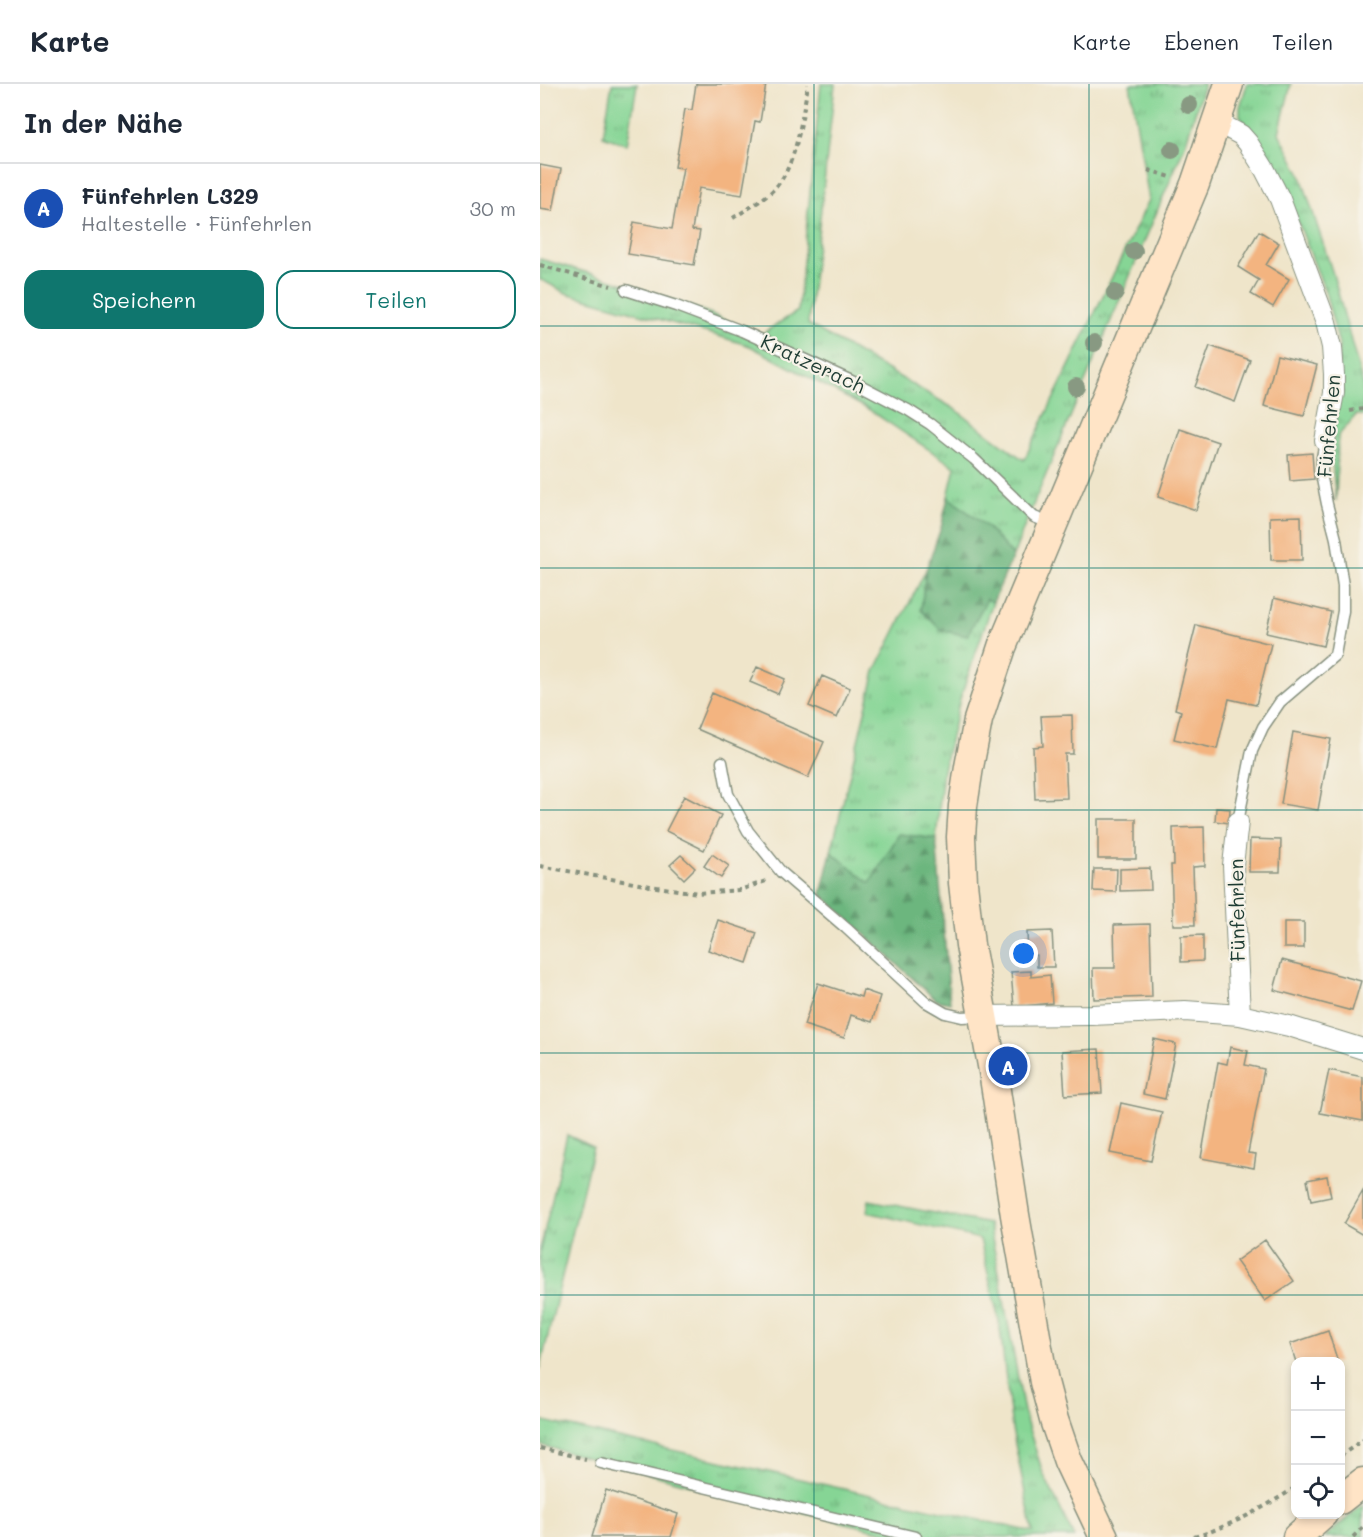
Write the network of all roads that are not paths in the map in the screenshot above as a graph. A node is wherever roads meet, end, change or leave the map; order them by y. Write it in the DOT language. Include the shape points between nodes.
graph roads {
  1 [pos="1229,84"];
  2 [pos="1217,122"];
  3 [pos="626,290"];
  4 [pos="1325,441"];
  5 [pos="1052,525"];
  6 [pos="722,762"];
  7 [pos="1238,822"];
  8 [pos="1240,1015"];
  9 [pos="982,1016"];
  10 [pos="1363,1049"];
  11 [pos="601,1463"];
  12 [pos="1363,1482"];
  13 [pos="1345,1497"];
  14 [pos="1318,1519"];
  15 [pos="1106,1533"];
  16 [pos="916,1537"];
  17 [pos="1297,1537"];
  1 -- 2 [label="main road"];
  2 -- 4 [label="street, Fünfehrlen" via="1241,135 1265,171 1284,209 1326,322 1332,346 1334,393"];
  2 -- 5 [label="main road" via="1195,184"];
  3 -- 5 [label="lane, Kratzerach" via="734,327 908,410 974,459 1034,517"];
  4 -- 7 [label="lane, Fünfehrlen" via="1322,479 1343,586 1335,655 1280,702 1263,727 1252,751"];
  5 -- 9 [label="main road" via="998,657 978,720 963,806 963,883"];
  6 -- 9 [label="lane" via="728,794 748,831 781,872 926,1002 945,1013"];
  7 -- 8 [label="street, Fünfehrlen" via="1233,865"];
  8 -- 9 [label="street" via="1185,1011"];
  8 -- 10 [label="street"];
  9 -- 15 [label="main road" via="1053,1420 1088,1504"];
  11 -- 16 [label="lane"];
  12 -- 13 [label="main road"];
  14 -- 17 [label="main road"];
}
